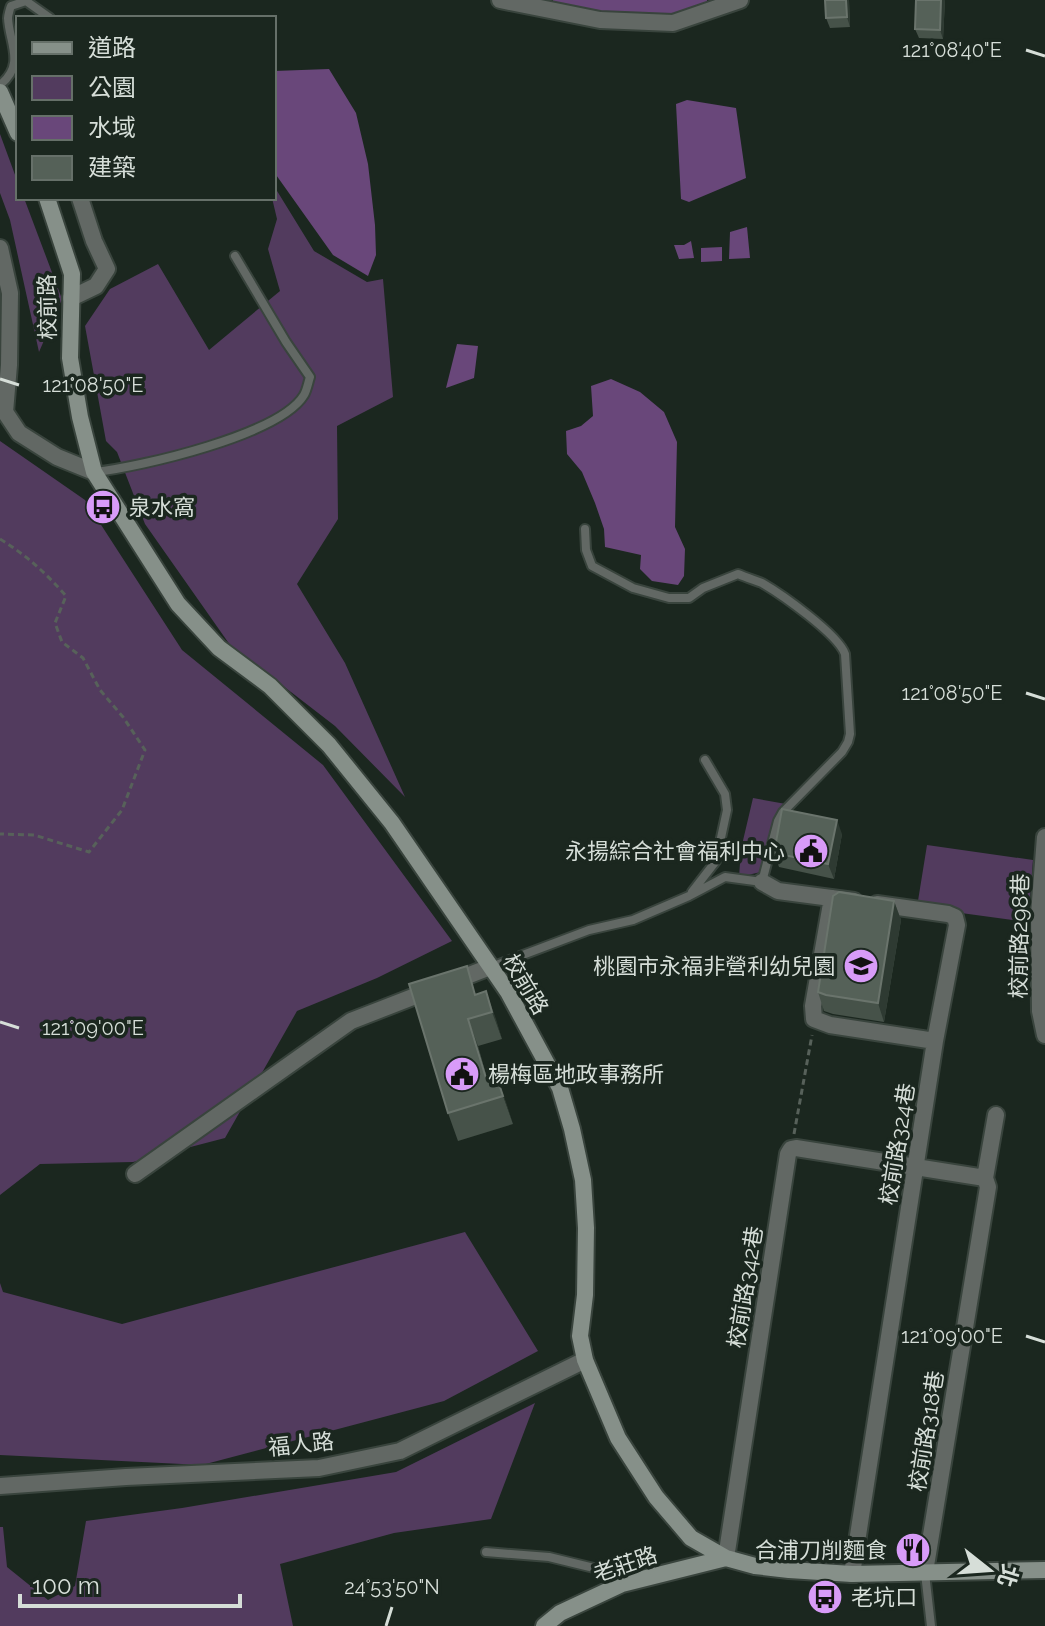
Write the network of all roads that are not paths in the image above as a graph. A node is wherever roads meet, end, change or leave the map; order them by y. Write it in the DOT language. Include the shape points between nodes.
graph roads {
  1 [pos="500,0"];
  2 [pos="740,0"];
  3 [pos="47,16"];
  4 [pos="0,85"];
  5 [pos="0,92"];
  6 [pos="16,128"];
  7 [pos="48,200"];
  8 [pos="81,200"];
  9 [pos="0,248"];
  10 [pos="235,256"];
  11 [pos="71,298"];
  12 [pos="94,472"];
  13 [pos="585,529"];
  14 [pos="705,760"];
  15 [pos="1045,837"];
  16 [pos="762,882"];
  17 [pos="689,896"];
  18 [pos="832,898"];
  19 [pos="490,967"];
  20 [pos="1045,1035"];
  21 [pos="935,1041"];
  22 [pos="996,1115"];
  23 [pos="915,1168"];
  24 [pos="135,1174"];
  25 [pos="985,1178"];
  26 [pos="585,1360"];
  27 [pos="0,1486"];
  28 [pos="486,1552"];
  29 [pos="726,1558"];
  30 [pos="1045,1570"];
  31 [pos="925,1572"];
  32 [pos="852,1574"];
  33 [pos="622,1584"];
  34 [pos="544,1626"];
  35 [pos="931,1626"];
  1 -- 2 [label="street" via="600,20 673,23"];
  3 -- 4 [label="lane" via="26,1 11,6 14,65"];
  5 -- 6 [label="street"];
  7 -- 11 [label="street, 校前路" via="72,274"];
  8 -- 11 [label="street" via="107,269 96,286"];
  9 -- 12 [label="street" via="10,293 5,412 19,433"];
  10 -- 12 [label="lane" via="310,377 303,396 276,419 227,441"];
  11 -- 12 [label="street, 校前路" via="70,358"];
  12 -- 19 [label="street, 校前路" via="178,604 219,648 270,686 329,745 392,823"];
  13 -- 16 [label="lane" via="592,566 633,588 689,598 738,574 794,606 842,647 848,742 783,812"];
  14 -- 17 [label="lane" via="725,794 727,810 716,861"];
  15 -- 20 [label="street, 校前路298巷" via="1039,914"];
  16 -- 17 [label="lane" via="725,877"];
  16 -- 18 [label="street, 校前路324巷" via="778,891"];
  17 -- 19 [label="lane"];
  18 -- 21 [label="street" via="814,1019"];
  18 -- 21 [label="street, 校前路324巷" via="955,917"];
  19 -- 24 [label="street" via="351,1021"];
  19 -- 26 [label="street, 校前路" via="560,1088 572,1129 586,1228 580,1336"];
  21 -- 23 [label="street, 校前路324巷"];
  22 -- 25 [label="street, 校前路318巷"];
  23 -- 25 [label="street"];
  23 -- 29 [label="street, 校前路342巷" via="796,1148 788,1154"];
  23 -- 32 [label="street, 校前路324巷"];
  25 -- 31 [label="street, 校前路318巷" via="988,1187"];
  26 -- 27 [label="street, 福人路" via="400,1451 319,1468"];
  26 -- 29 [label="street, 校前路" via="618,1438 656,1497 691,1538"];
  28 -- 33 [label="lane" via="549,1557 598,1569"];
  29 -- 32 [label="street, 校前路" via="777,1569"];
  29 -- 33 [label="street, 老莊路"];
  30 -- 31 [label="street, 校前路"];
  31 -- 32 [label="street, 校前路"];
  31 -- 35 [label="lane"];
  33 -- 34 [label="street, 老莊路"];
}
